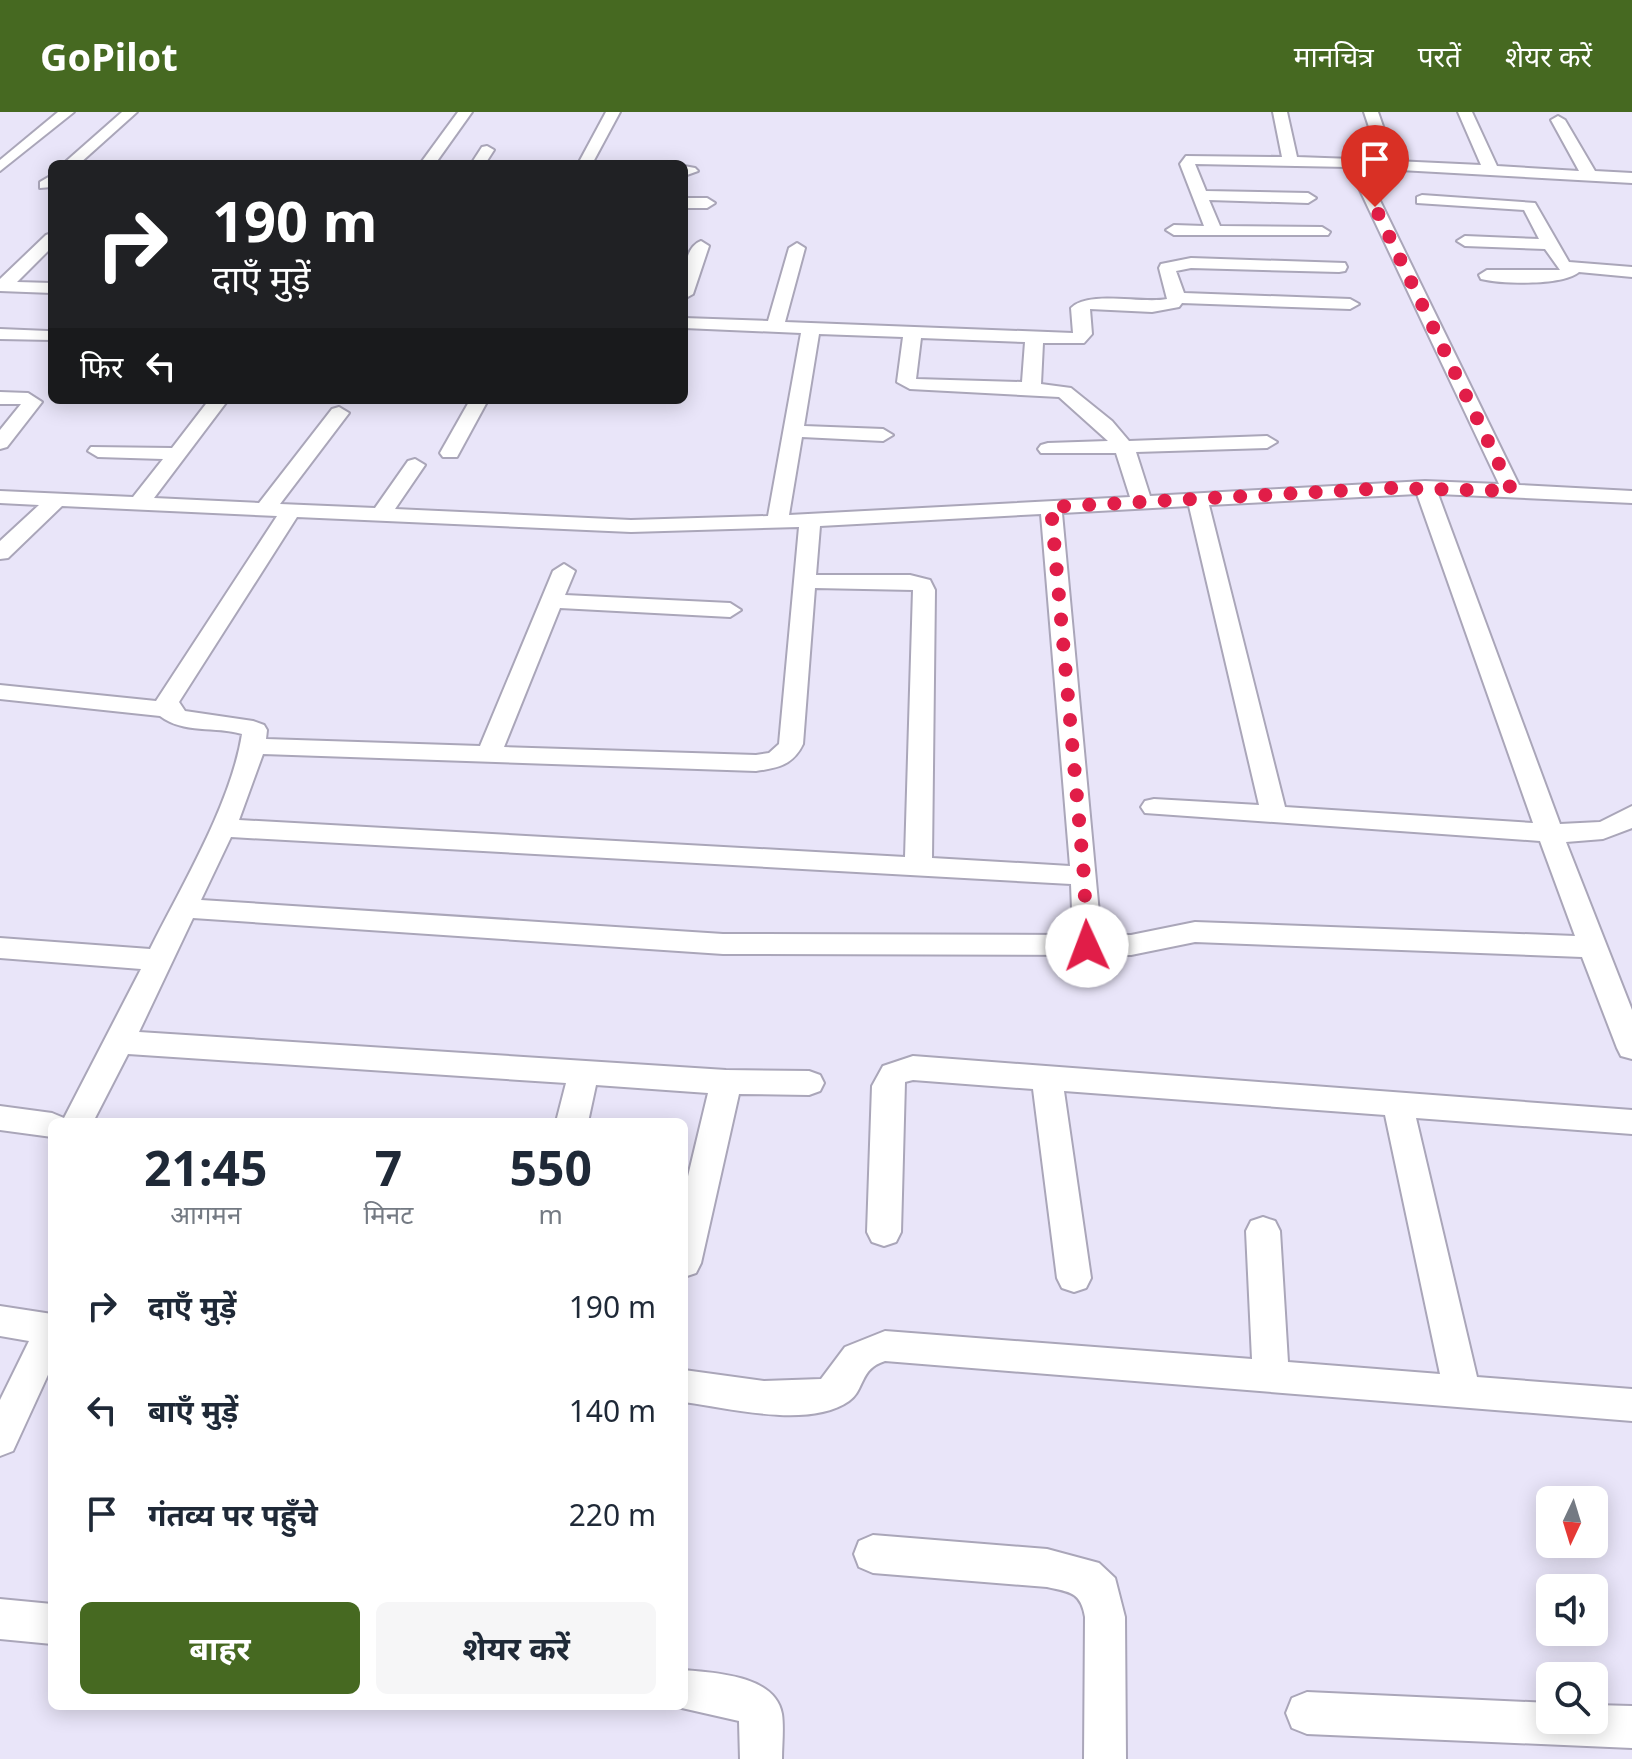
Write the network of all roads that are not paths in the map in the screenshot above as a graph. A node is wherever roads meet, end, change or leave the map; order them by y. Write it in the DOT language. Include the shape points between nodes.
graph roads {
  1 [pos="67,112"];
  2 [pos="130,112"];
  3 [pos="465,112"];
  4 [pos="613,112"];
  5 [pos="1280,112"];
  6 [pos="1371,112"];
  7 [pos="1465,112"];
  8 [pos="1558,120"];
  9 [pos="487,150"];
  10 [pos="75,160"];
  11 [pos="430,160"];
  12 [pos="481,160"];
  13 [pos="587,160"];
  14 [pos="1290,161"];
  15 [pos="1354,163"];
  16 [pos="1389,165"];
  17 [pos="0,167"];
  18 [pos="1491,170"];
  19 [pos="1590,176"];
  20 [pos="1627,178"];
  21 [pos="1632,192"];
  22 [pos="1200,195"];
  23 [pos="1308,198"];
  24 [pos="1422,200"];
  25 [pos="688,203"];
  26 [pos="707,203"];
  27 [pos="1174,230"];
  28 [pos="1214,230"];
  29 [pos="1322,232"];
  30 [pos="1465,241"];
  31 [pos="48,242"];
  32 [pos="1550,244"];
  33 [pos="701,246"];
  34 [pos="797,248"];
  35 [pos="33,256"];
  36 [pos="48,257"];
  37 [pos="1339,267"];
  38 [pos="1573,269"];
  39 [pos="1632,272"];
  40 [pos="1487,275"];
  41 [pos="688,283"];
  42 [pos="1,286"];
  43 [pos="48,288"];
  44 [pos="1177,298"];
  45 [pos="1350,304"];
  46 [pos="688,323"];
  47 [pos="775,327"];
  48 [pos="811,328"];
  49 [pos="913,332"];
  50 [pos="0,334"];
  51 [pos="48,336"];
  52 [pos="1034,338"];
  53 [pos="1031,388"];
  54 [pos="0,398"];
  55 [pos="216,404"];
  56 [pos="477,404"];
  57 [pos="339,413"];
  58 [pos="793,431"];
  59 [pos="883,435"];
  60 [pos="1267,442"];
  61 [pos="0,443"];
  62 [pos="1124,447"];
  63 [pos="1048,449"];
  64 [pos="98,451"];
  65 [pos="450,453"];
  66 [pos="177,454"];
  67 [pos="415,465"];
  68 [pos="1425,487"];
  69 [pos="1512,491"];
  70 [pos="0,497"];
  71 [pos="1632,497"];
  72 [pos="58,499"];
  73 [pos="1198,500"];
  74 [pos="140,502"];
  75 [pos="1142,503"];
  76 [pos="1051,507"];
  77 [pos="279,509"];
  78 [pos="381,514"];
  79 [pos="810,521"];
  80 [pos="777,522"];
  81 [pos="0,553"];
  82 [pos="564,571"];
  83 [pos="804,581"];
  84 [pos="553,601"];
  85 [pos="730,610"];
  86 [pos="0,692"];
  87 [pos="166,709"];
  88 [pos="254,746"];
  89 [pos="489,753"];
  90 [pos="1154,807"];
  91 [pos="1274,815"];
  92 [pos="1632,815"];
  93 [pos="222,828"];
  94 [pos="1550,833"];
  95 [pos="918,867"];
  96 [pos="1084,876"];
  97 [pos="184,908"];
  98 [pos="1087,946"];
  99 [pos="1594,947"];
  100 [pos="0,948"];
  101 [pos="161,960"];
  102 [pos="121,1042"];
  103 [pos="1631,1042"];
  104 [pos="584,1073"];
  105 [pos="1047,1076"];
  106 [pos="726,1082"];
  107 [pos="809,1083"];
  108 [pos="1398,1106"];
  109 [pos="0,1118"];
  110 [pos="79,1118"];
  111 [pos="573,1118"];
  112 [pos="1632,1122"];
  113 [pos="48,1124"];
  114 [pos="1263,1231"];
  115 [pos="884,1232"];
  116 [pos="688,1246"];
  117 [pos="1074,1278"];
  118 [pos="0,1321"];
  119 [pos="48,1329"];
  120 [pos="48,1338"];
  121 [pos="1271,1377"];
  122 [pos="688,1386"];
  123 [pos="1462,1391"];
  124 [pos="1632,1405"];
  125 [pos="0,1439"];
  126 [pos="873,1554"];
  127 [pos="0,1619"];
  128 [pos="48,1624"];
  129 [pos="688,1691"];
  130 [pos="1307,1713"];
  131 [pos="1632,1727"];
  132 [pos="761,1759"];
  133 [pos="1105,1759"];
  1 -- 17 [label="street"];
  2 -- 10 [label="street"];
  3 -- 11 [label="street"];
  4 -- 13 [label="street"];
  5 -- 14 [label="street"];
  6 -- 16 [label="street"];
  7 -- 18 [label="street"];
  8 -- 19 [label="street"];
  9 -- 12 [label="street"];
  14 -- 15 [label="street"];
  14 -- 22 [label="street" via="1191,159 1187,164"];
  15 -- 16 [label="street"];
  15 -- 69 [label="street"];
  16 -- 18 [label="street"];
  18 -- 19 [label="street"];
  19 -- 20 [label="street"];
  20 -- 21 [label="street"];
  22 -- 23 [label="street"];
  22 -- 28 [label="street"];
  24 -- 32 [label="street" via="1529,206"];
  25 -- 26 [label="street"];
  27 -- 28 [label="street"];
  28 -- 29 [label="street"];
  30 -- 32 [label="street"];
  31 -- 35 [label="street"];
  32 -- 38 [label="street" via="1563,266"];
  33 -- 41 [label="street"];
  34 -- 47 [label="street"];
  35 -- 36 [label="street"];
  35 -- 42 [label="street"];
  37 -- 44 [label="street" via="1177,265 1167,268"];
  38 -- 39 [label="street"];
  38 -- 40 [label="street" via="1558,276"];
  42 -- 43 [label="street"];
  44 -- 45 [label="street"];
  44 -- 52 [label="street" via="1165,306 1087,304 1080,308 1083,334 1078,339"];
  46 -- 47 [label="street"];
  47 -- 48 [label="street"];
  48 -- 49 [label="street"];
  48 -- 58 [label="street"];
  49 -- 52 [label="street"];
  49 -- 53 [label="street" via="905,379 910,384"];
  50 -- 51 [label="street"];
  52 -- 53 [label="street"];
  53 -- 62 [label="street" via="1064,392"];
  54 -- 61 [label="street" via="33,402"];
  55 -- 66 [label="street"];
  56 -- 65 [label="street"];
  57 -- 77 [label="street"];
  58 -- 59 [label="street"];
  58 -- 80 [label="street"];
  60 -- 62 [label="street"];
  62 -- 63 [label="street"];
  62 -- 75 [label="street"];
  64 -- 66 [label="street"];
  66 -- 74 [label="street"];
  67 -- 78 [label="street"];
  68 -- 69 [label="street"];
  68 -- 73 [label="street"];
  68 -- 94 [label="street"];
  69 -- 71 [label="street"];
  70 -- 72 [label="street"];
  72 -- 74 [label="street"];
  72 -- 81 [label="street"];
  73 -- 75 [label="street"];
  73 -- 91 [label="street"];
  74 -- 77 [label="street"];
  75 -- 76 [label="street"];
  76 -- 79 [label="street"];
  76 -- 96 [label="street"];
  77 -- 78 [label="street"];
  77 -- 87 [label="street"];
  78 -- 80 [label="street" via="631,526"];
  79 -- 80 [label="street"];
  79 -- 83 [label="street"];
  82 -- 84 [label="street"];
  83 -- 89 [label="street" via="791,744 778,760"];
  83 -- 95 [label="street" via="910,582 924,590"];
  84 -- 85 [label="street"];
  84 -- 89 [label="street"];
  86 -- 87 [label="street"];
  87 -- 88 [label="street" via="181,719 245,723 255,730"];
  88 -- 89 [label="street"];
  88 -- 93 [label="street"];
  90 -- 91 [label="street"];
  91 -- 94 [label="street"];
  92 -- 94 [label="street" via="1604,832"];
  93 -- 95 [label="street"];
  93 -- 97 [label="street"];
  94 -- 99 [label="street"];
  95 -- 96 [label="street"];
  96 -- 98 [label="street"];
  97 -- 98 [label="street" via="723,944"];
  97 -- 101 [label="street"];
  98 -- 99 [label="street" via="1131,945 1195,932"];
  99 -- 103 [label="street"];
  100 -- 101 [label="street"];
  101 -- 102 [label="street"];
  102 -- 104 [label="street"];
  102 -- 110 [label="street"];
  104 -- 106 [label="street"];
  104 -- 111 [label="street"];
  105 -- 108 [label="street"];
  105 -- 115 [label="street" via="913,1068 894,1074 887,1086"];
  105 -- 117 [label="street"];
  106 -- 107 [label="street"];
  106 -- 116 [label="street"];
  108 -- 112 [label="street"];
  108 -- 123 [label="street"];
  109 -- 113 [label="street"];
  114 -- 121 [label="street"];
  118 -- 119 [label="street"];
  120 -- 125 [label="street"];
  121 -- 122 [label="street" via="885,1346 853,1360 840,1388 822,1397"];
  121 -- 123 [label="street"];
  123 -- 124 [label="street"];
  126 -- 133 [label="street" via="1047,1568 1085,1576 1101,1592 1105,1617"];
  127 -- 128 [label="street"];
  129 -- 132 [label="street" via="751,1701 761,1713"];
  130 -- 131 [label="street"];
}
